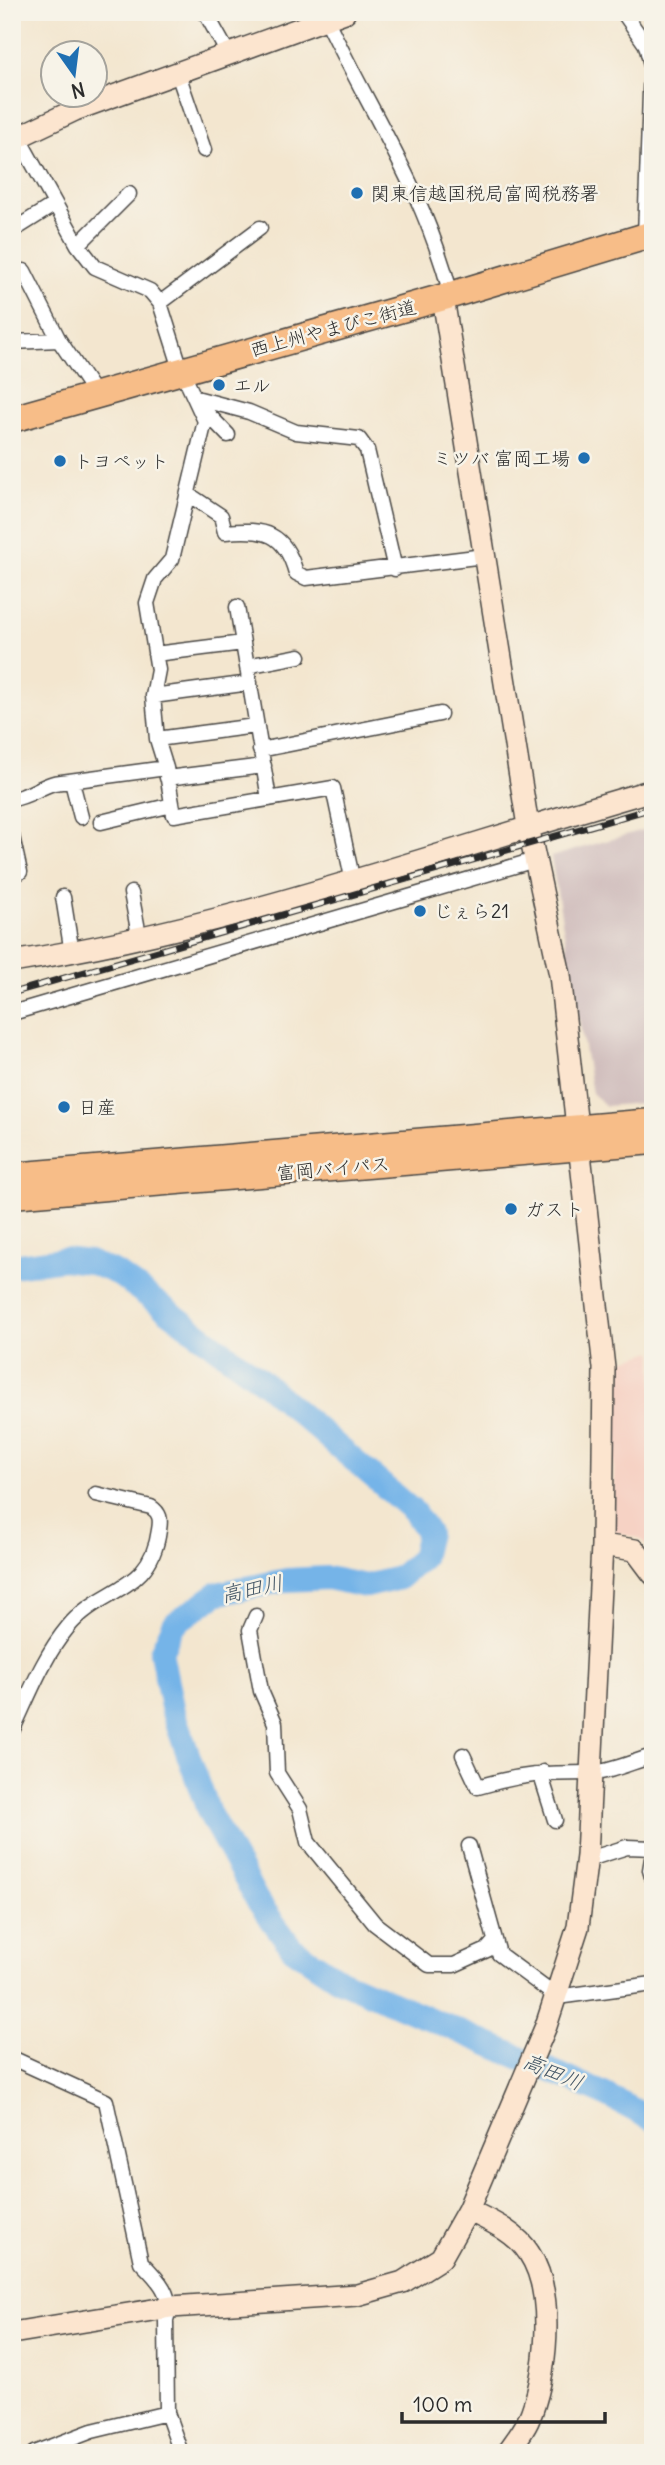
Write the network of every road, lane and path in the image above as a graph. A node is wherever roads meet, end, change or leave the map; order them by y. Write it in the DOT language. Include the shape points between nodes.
graph roads {
  1 [pos="205,12"];
  2 [pos="623,12"];
  3 [pos="331,15"];
  4 [pos="649,44"];
  5 [pos="229,55"];
  6 [pos="178,74"];
  7 [pos="15,139"];
  8 [pos="204,150"];
  9 [pos="129,194"];
  10 [pos="55,204"];
  11 [pos="260,228"];
  12 [pos="12,231"];
  13 [pos="649,235"];
  14 [pos="78,245"];
  15 [pos="24,271"];
  16 [pos="447,296"];
  17 [pos="160,303"];
  18 [pos="59,340"];
  19 [pos="12,342"];
  20 [pos="181,369"];
  21 [pos="96,395"];
  22 [pos="198,402"];
  23 [pos="12,419"];
  24 [pos="228,435"];
  25 [pos="188,494"];
  26 [pos="484,556"];
  27 [pos="395,569"];
  28 [pos="237,607"];
  29 [pos="243,643"];
  30 [pos="155,654"];
  31 [pos="299,656"];
  32 [pos="247,666"];
  33 [pos="250,683"];
  34 [pos="153,696"];
  35 [pos="440,714"];
  36 [pos="255,726"];
  37 [pos="157,739"];
  38 [pos="260,750"];
  39 [pos="264,766"];
  40 [pos="167,773"];
  41 [pos="72,782"];
  42 [pos="653,790"];
  43 [pos="12,799"];
  44 [pos="269,799"];
  45 [pos="172,806"];
  46 [pos="81,817"];
  47 [pos="101,822"];
  48 [pos="528,826"];
  49 [pos="12,836"];
  50 [pos="535,860"];
  51 [pos="12,873"];
  52 [pos="353,882"];
  53 [pos="131,893"];
  54 [pos="63,897"];
  55 [pos="140,940"];
  56 [pos="72,953"];
  57 [pos="13,960"];
  58 [pos="12,1013"];
  59 [pos="653,1122"];
  60 [pos="581,1138"];
  61 [pos="653,1141"];
  62 [pos="12,1176"];
  63 [pos="12,1195"];
  64 [pos="96,1494"];
  65 [pos="603,1545"];
  66 [pos="653,1574"];
  67 [pos="256,1616"];
  68 [pos="12,1731"];
  69 [pos="463,1755"];
  70 [pos="653,1756"];
  71 [pos="544,1772"];
  72 [pos="590,1773"];
  73 [pos="555,1820"];
  74 [pos="469,1846"];
  75 [pos="653,1850"];
  76 [pos="586,1860"];
  77 [pos="653,1880"];
  78 [pos="495,1941"];
  79 [pos="653,1984"];
  80 [pos="557,1997"];
  81 [pos="12,2058"];
  82 [pos="468,2210"];
  83 [pos="171,2307"];
  84 [pos="40,2328"];
  85 [pos="12,2333"];
  86 [pos="12,2345"];
  87 [pos="167,2413"];
  88 [pos="34,2453"];
  89 [pos="181,2453"];
  90 [pos="507,2453"];
  1 -- 5 [label="street"];
  2 -- 4 [label="street"];
  3 -- 5 [label="street"];
  3 -- 16 [label="street" via="427,218"];
  4 -- 13 [label="street"];
  5 -- 6 [label="street"];
  6 -- 7 [label="street" via="75,110"];
  6 -- 8 [label="street"];
  7 -- 10 [label="street"];
  9 -- 14 [label="street"];
  10 -- 12 [label="street"];
  10 -- 14 [label="street"];
  11 -- 17 [label="street"];
  13 -- 16 [label="highway, 西上州やまびこ街道"];
  14 -- 17 [label="street" via="95,267 150,291"];
  15 -- 18 [label="street"];
  16 -- 20 [label="highway, 西上州やまびこ街道"];
  16 -- 26 [label="street"];
  17 -- 20 [label="street"];
  18 -- 19 [label="street"];
  18 -- 21 [label="street"];
  20 -- 21 [label="highway, 西上州やまびこ街道"];
  20 -- 22 [label="street"];
  21 -- 23 [label="highway, 西上州やまびこ街道"];
  22 -- 24 [label="street"];
  22 -- 25 [label="street" via="205,421"];
  22 -- 27 [label="street" via="249,412 296,432 359,439 367,450"];
  25 -- 27 [label="street" via="221,516 225,532 248,530 282,540 296,573 306,578"];
  25 -- 30 [label="street" via="172,559 155,579 147,603"];
  26 -- 27 [label="street"];
  26 -- 48 [label="street"];
  28 -- 29 [label="street"];
  29 -- 30 [label="street"];
  29 -- 32 [label="street"];
  30 -- 34 [label="street" via="158,670"];
  31 -- 32 [label="street"];
  32 -- 33 [label="street"];
  33 -- 34 [label="street"];
  33 -- 36 [label="street"];
  34 -- 37 [label="street"];
  35 -- 38 [label="street"];
  36 -- 37 [label="street"];
  36 -- 38 [label="street"];
  37 -- 40 [label="street"];
  38 -- 39 [label="street"];
  39 -- 40 [label="street"];
  39 -- 44 [label="street"];
  40 -- 41 [label="street"];
  40 -- 45 [label="street"];
  41 -- 43 [label="street" via="42,786"];
  41 -- 46 [label="street"];
  42 -- 48 [label="street"];
  44 -- 45 [label="street" via="174,815"];
  44 -- 52 [label="street" via="333,788"];
  45 -- 47 [label="street"];
  48 -- 50 [label="street"];
  48 -- 52 [label="street"];
  49 -- 51 [label="street" via="20,872"];
  50 -- 58 [label="street"];
  50 -- 60 [label="street" via="560,975"];
  52 -- 55 [label="street"];
  53 -- 55 [label="street"];
  54 -- 56 [label="street"];
  55 -- 56 [label="street"];
  56 -- 57 [label="street"];
  59 -- 60 [label="highway, 富岡バイパス"];
  60 -- 61 [label="highway, 富岡バイパス"];
  60 -- 62 [label="highway, 富岡バイパス"];
  60 -- 63 [label="highway, 富岡バイパス"];
  60 -- 65 [label="street" via="604,1368"];
  64 -- 68 [label="street" via="157,1511 160,1521 152,1559 136,1580 69,1624 46,1657"];
  65 -- 66 [label="street" via="635,1550"];
  65 -- 72 [label="street"];
  67 -- 78 [label="street" via="250,1630 261,1691 275,1723 276,1773 300,1809 308,1842 375,1924 429,1965 454,1965 487,1950"];
  69 -- 71 [label="street" via="478,1787"];
  70 -- 72 [label="street"];
  71 -- 72 [label="street"];
  71 -- 73 [label="street" via="542,1779"];
  72 -- 76 [label="street"];
  74 -- 78 [label="street"];
  75 -- 76 [label="street" via="627,1847"];
  75 -- 77 [label="street"];
  76 -- 80 [label="street" via="578,1927"];
  78 -- 80 [label="street" via="499,1954"];
  79 -- 80 [label="street"];
  80 -- 82 [label="street"];
  81 -- 83 [label="street" via="106,2101 141,2262 161,2281"];
  82 -- 83 [label="street" via="441,2258 403,2282 357,2295"];
  82 -- 90 [label="street" via="501,2226 529,2252 541,2279 546,2321 541,2374 528,2421"];
  83 -- 84 [label="street"];
  83 -- 87 [label="street" via="166,2320"];
  84 -- 85 [label="street"];
  84 -- 86 [label="street"];
  87 -- 88 [label="street" via="92,2431"];
  87 -- 89 [label="street"];
}
